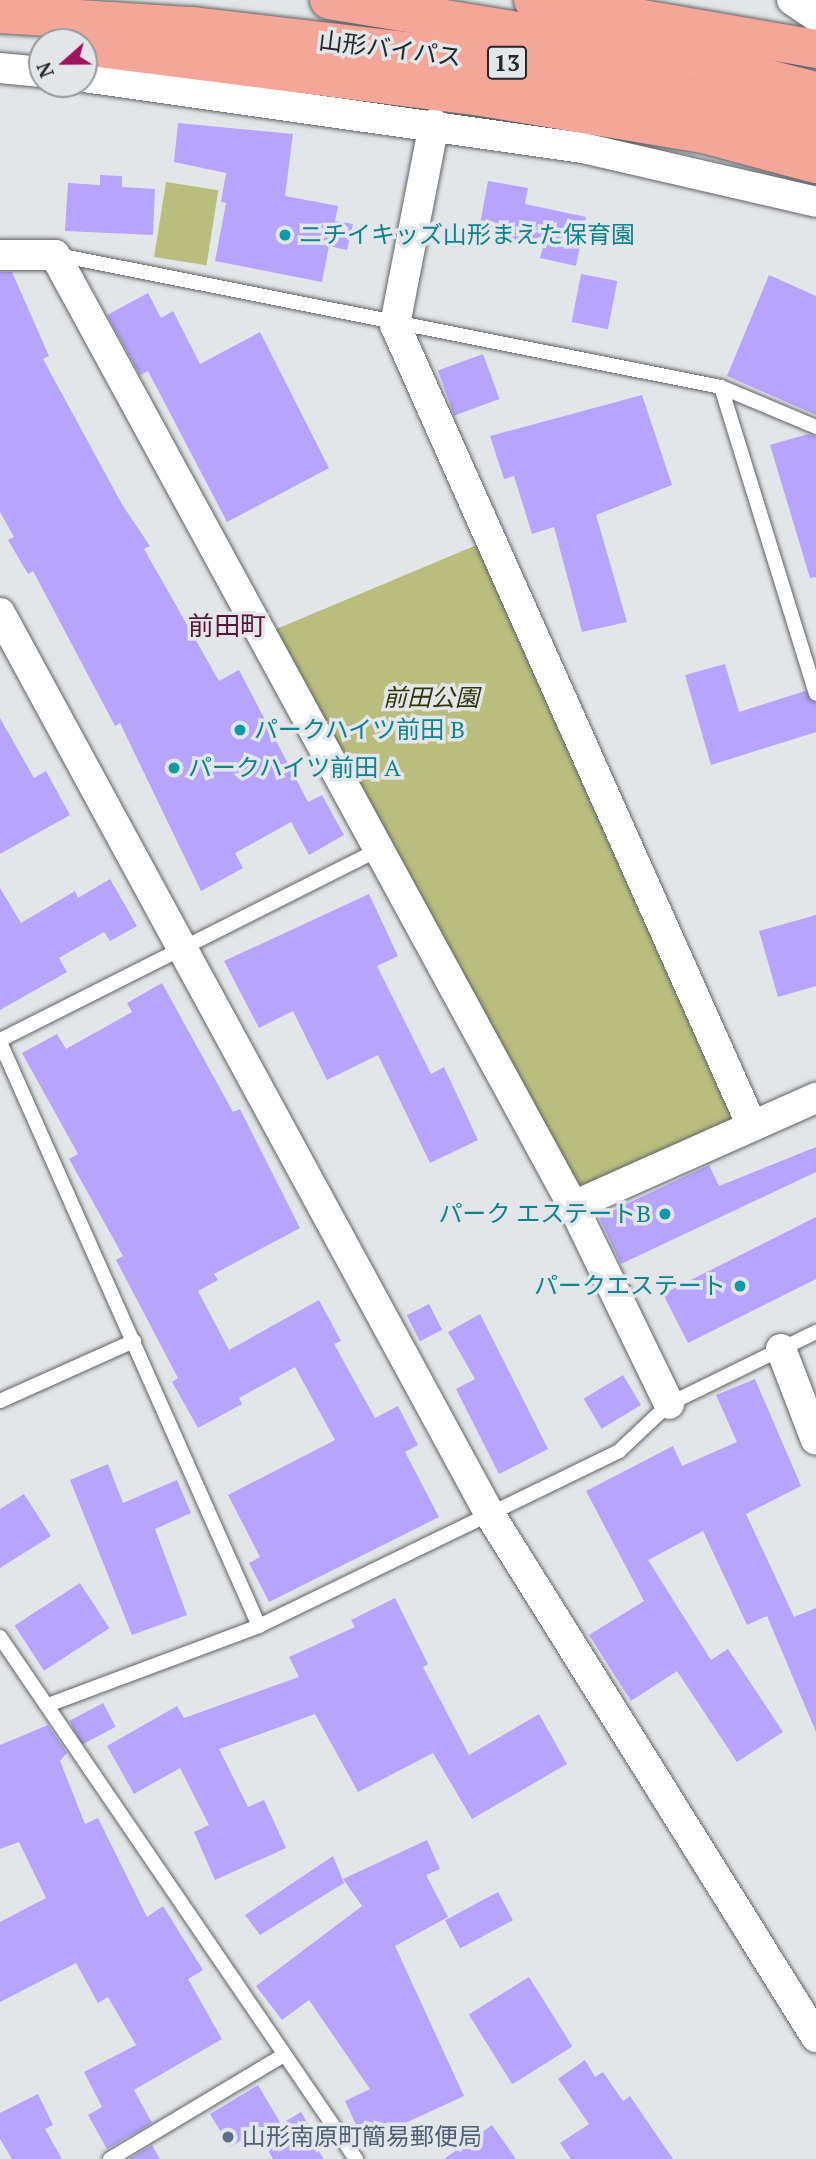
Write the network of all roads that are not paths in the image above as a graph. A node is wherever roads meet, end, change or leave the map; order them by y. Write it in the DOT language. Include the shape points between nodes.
graph roads {
  1 [pos="329,0"];
  2 [pos="533,0"];
  3 [pos="792,0"];
  4 [pos="0,14"];
  5 [pos="816,16"];
  6 [pos="0,36"];
  7 [pos="28,39"];
  8 [pos="98,48"];
  9 [pos="816,49"];
  10 [pos="0,68"];
  11 [pos="28,71"];
  12 [pos="98,80"];
  13 [pos="816,91"];
  14 [pos="434,124"];
  15 [pos="816,128"];
  16 [pos="816,164"];
  17 [pos="816,202"];
  18 [pos="0,255"];
  19 [pos="55,255"];
  20 [pos="396,325"];
  21 [pos="721,387"];
  22 [pos="816,427"];
  23 [pos="0,613"];
  24 [pos="816,694"];
  25 [pos="378,850"];
  26 [pos="180,950"];
  27 [pos="0,1041"];
  28 [pos="816,1098"];
  29 [pos="752,1126"];
  30 [pos="573,1206"];
  31 [pos="816,1332"];
  32 [pos="134,1341"];
  33 [pos="781,1349"];
  34 [pos="0,1401"];
  35 [pos="670,1404"];
  36 [pos="816,1440"];
  37 [pos="489,1513"];
  38 [pos="259,1626"];
  39 [pos="0,1637"];
  40 [pos="48,1705"];
  41 [pos="816,2037"];
  42 [pos="284,2055"];
  43 [pos="110,2159"];
  44 [pos="356,2159"];
  1 -- 13 [label="highway, 山形バイパス / 13" via="691,59"];
  2 -- 9 [label="highway"];
  3 -- 5 [label="street"];
  4 -- 15 [label="highway, 山形バイパス / 13" via="193,26 506,63 697,99"];
  6 -- 7 [label="highway"];
  8 -- 16 [label="highway" via="482,97 703,134"];
  10 -- 11 [label="street"];
  12 -- 14 [label="street"];
  14 -- 17 [label="street" via="583,148"];
  14 -- 20 [label="street"];
  18 -- 19 [label="street"];
  19 -- 20 [label="lane"];
  19 -- 25 [label="street"];
  20 -- 21 [label="lane"];
  20 -- 29 [label="street"];
  21 -- 22 [label="lane"];
  21 -- 24 [label="lane"];
  23 -- 26 [label="street"];
  25 -- 26 [label="lane"];
  25 -- 30 [label="street"];
  26 -- 27 [label="lane"];
  26 -- 37 [label="street"];
  27 -- 32 [label="lane"];
  28 -- 29 [label="street"];
  29 -- 30 [label="street"];
  30 -- 35 [label="street"];
  31 -- 33 [label="lane"];
  32 -- 34 [label="lane"];
  32 -- 38 [label="lane"];
  33 -- 35 [label="lane"];
  33 -- 36 [label="street"];
  35 -- 37 [label="lane" via="619,1451"];
  37 -- 38 [label="lane"];
  37 -- 41 [label="street"];
  38 -- 40 [label="lane"];
  39 -- 40 [label="lane"];
  40 -- 42 [label="lane"];
  42 -- 43 [label="lane"];
  42 -- 44 [label="lane"];
}
